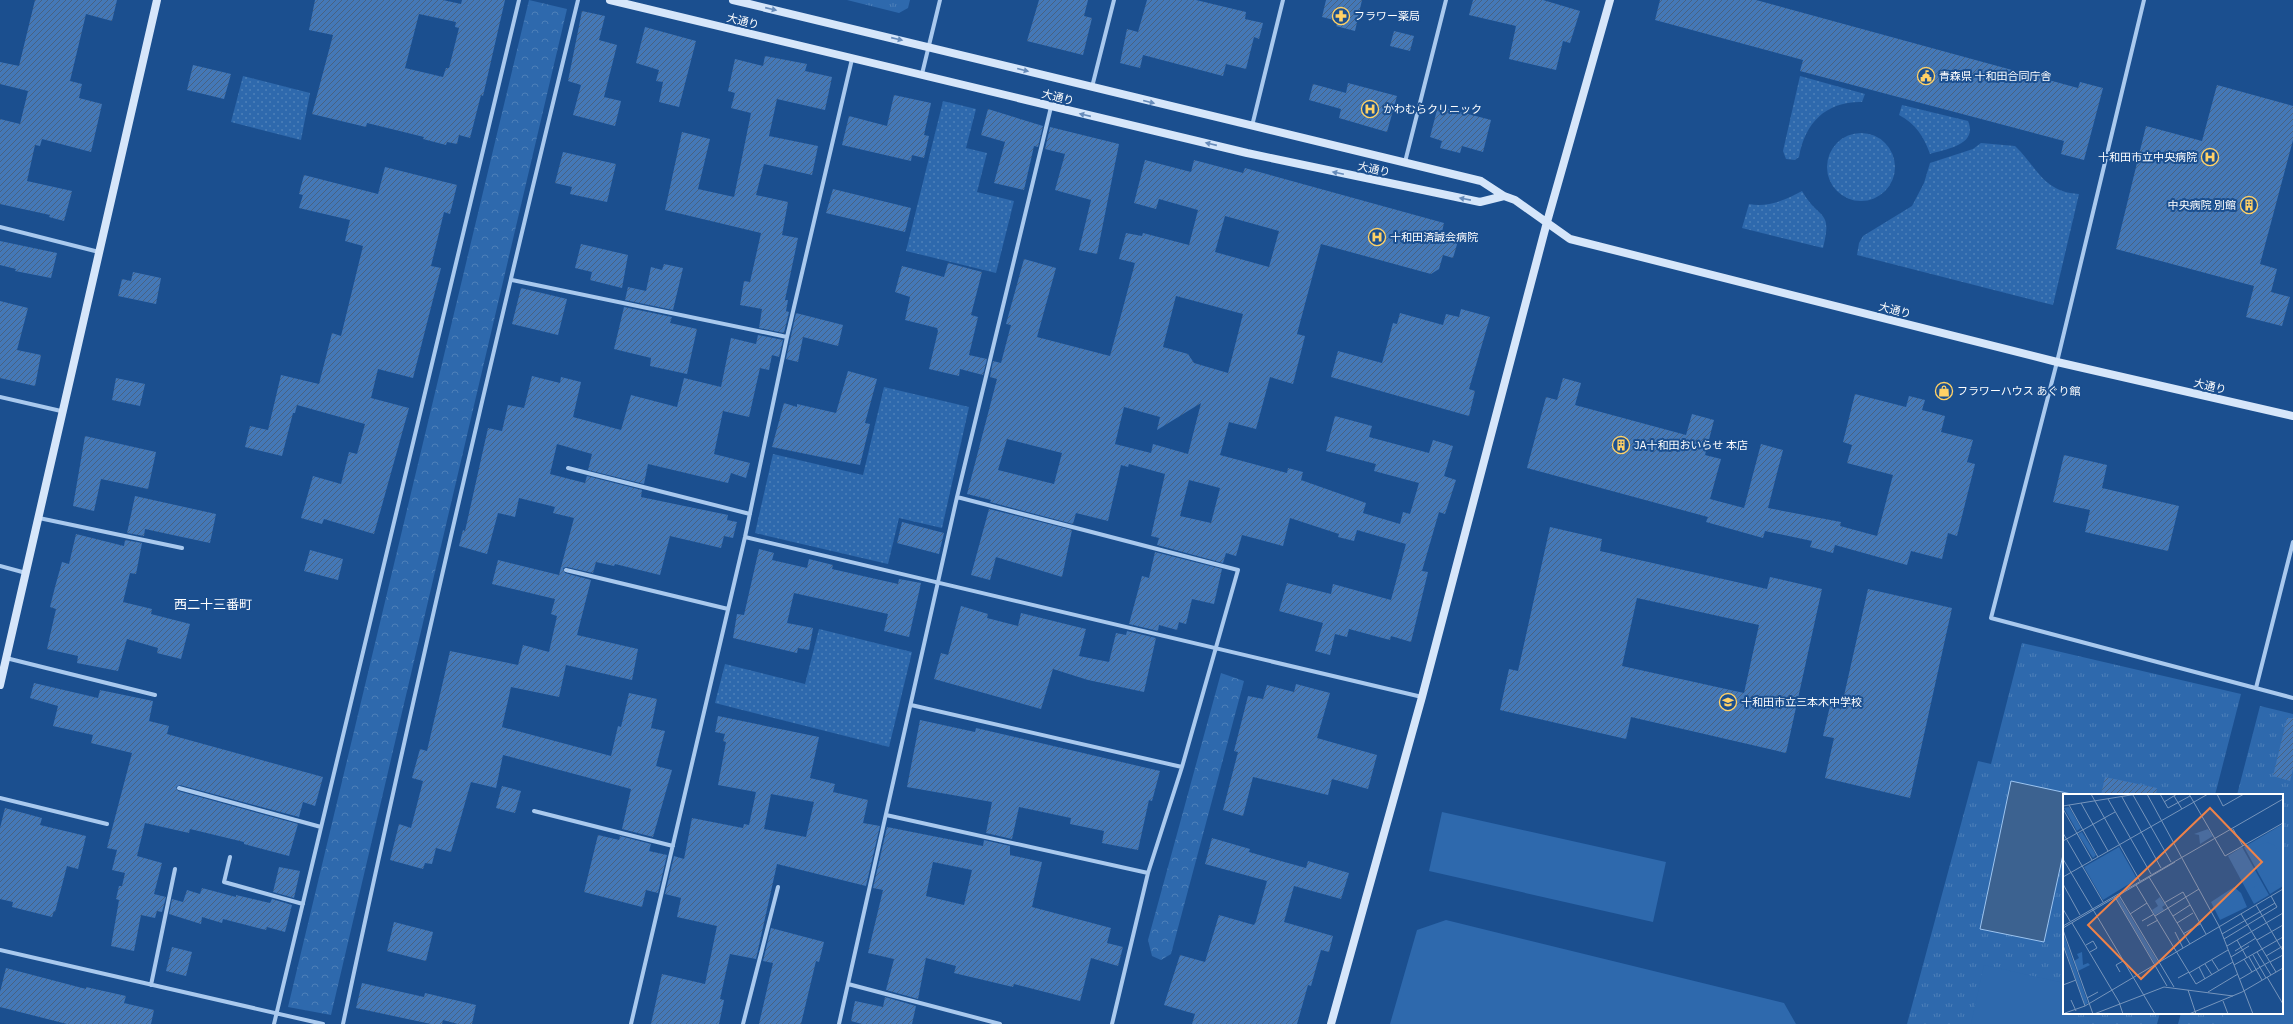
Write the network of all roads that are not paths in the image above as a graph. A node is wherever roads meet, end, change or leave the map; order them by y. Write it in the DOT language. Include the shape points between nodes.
graph roads {
  1 [pos="157,0"];
  2 [pos="520,0"];
  3 [pos="578,0"];
  4 [pos="610,0"];
  5 [pos="732,0"];
  6 [pos="940,0"];
  7 [pos="1114,0"];
  8 [pos="1283,0"];
  9 [pos="1446,0"];
  10 [pos="1610,0"];
  11 [pos="2144,0"];
  12 [pos="929,46"];
  13 [pos="852,59"];
  14 [pos="922,74"];
  15 [pos="1091,88"];
  16 [pos="1051,107"];
  17 [pos="1252,127"];
  18 [pos="1405,162"];
  19 [pos="1504,196"];
  20 [pos="1547,222"];
  21 [pos="0,227"];
  22 [pos="99,252"];
  23 [pos="512,280"];
  24 [pos="787,337"];
  25 [pos="2057,362"];
  26 [pos="0,397"];
  27 [pos="62,411"];
  28 [pos="2293,416"];
  29 [pos="568,468"];
  30 [pos="958,498"];
  31 [pos="750,514"];
  32 [pos="39,518"];
  33 [pos="745,537"];
  34 [pos="2293,542"];
  35 [pos="182,548"];
  36 [pos="0,566"];
  37 [pos="566,570"];
  38 [pos="26,573"];
  39 [pos="939,582"];
  40 [pos="728,609"];
  41 [pos="1216,648"];
  42 [pos="6,658"];
  43 [pos="0,681"];
  44 [pos="2256,688"];
  45 [pos="155,695"];
  46 [pos="1422,697"];
  47 [pos="2293,698"];
  48 [pos="911,705"];
  49 [pos="1182,767"];
  50 [pos="179,788"];
  51 [pos="0,798"];
  52 [pos="534,811"];
  53 [pos="886,815"];
  54 [pos="107,824"];
  55 [pos="321,827"];
  56 [pos="673,846"];
  57 [pos="230,857"];
  58 [pos="175,870"];
  59 [pos="1148,874"];
  60 [pos="778,887"];
  61 [pos="303,904"];
  62 [pos="0,950"];
  63 [pos="151,984"];
  64 [pos="848,984"];
  65 [pos="277,1013"];
  66 [pos="274,1024"];
  67 [pos="323,1024"];
  68 [pos="343,1024"];
  69 [pos="631,1024"];
  70 [pos="743,1024"];
  71 [pos="839,1024"];
  72 [pos="1000,1024"];
  73 [pos="1112,1024"];
  74 [pos="1332,1024"];
  1 -- 22 [label="street"];
  2 -- 55 [label="street"];
  3 -- 23 [label="street"];
  4 -- 13 [label="street, 大通り"];
  5 -- 12 [label="street, 大通り, one-way"];
  6 -- 12 [label="street"];
  7 -- 15 [label="street"];
  8 -- 17 [label="street"];
  9 -- 18 [label="street"];
  10 -- 20 [label="street"];
  11 -- 25 [label="street"];
  12 -- 14 [label="street"];
  12 -- 15 [label="street, 大通り, one-way"];
  13 -- 14 [label="street, 大通り"];
  13 -- 24 [label="street"];
  14 -- 16 [label="street, 大通り"];
  15 -- 17 [label="street, 大通り, one-way"];
  19 -- 16 [label="street, 大通り, one-way" via="1480,202"];
  16 -- 30 [label="street"];
  17 -- 18 [label="street, 大通り"];
  18 -- 19 [label="street, 大通り" via="1481,181"];
  19 -- 20 [label="street, 大通り" via="1515,200"];
  20 -- 25 [label="street, 大通り" via="1570,239"];
  20 -- 46 [label="street"];
  21 -- 22 [label="street"];
  22 -- 27 [label="street"];
  23 -- 24 [label="street"];
  23 -- 68 [label="street" via="394,784"];
  24 -- 31 [label="street"];
  25 -- 28 [label="street, 大通り"];
  25 -- 44 [label="street" via="1991,618"];
  26 -- 27 [label="street"];
  27 -- 32 [label="street"];
  29 -- 31 [label="street"];
  30 -- 39 [label="street"];
  30 -- 41 [label="street" via="1238,570"];
  31 -- 33 [label="street"];
  32 -- 35 [label="street"];
  32 -- 38 [label="street"];
  33 -- 39 [label="street"];
  33 -- 40 [label="street"];
  34 -- 44 [label="street"];
  36 -- 38 [label="street"];
  37 -- 40 [label="street"];
  38 -- 42 [label="street"];
  39 -- 41 [label="street"];
  39 -- 48 [label="street"];
  40 -- 56 [label="street"];
  41 -- 46 [label="street"];
  41 -- 49 [label="street"];
  42 -- 43 [label="street"];
  42 -- 45 [label="street"];
  44 -- 47 [label="street"];
  46 -- 74 [label="street"];
  48 -- 49 [label="street"];
  48 -- 53 [label="street"];
  49 -- 59 [label="street"];
  50 -- 55 [label="street"];
  51 -- 54 [label="street"];
  52 -- 56 [label="street"];
  53 -- 59 [label="street"];
  53 -- 64 [label="street"];
  55 -- 61 [label="street"];
  56 -- 69 [label="street"];
  57 -- 61 [label="street" via="224,882"];
  58 -- 63 [label="street"];
  59 -- 73 [label="street"];
  60 -- 70 [label="street"];
  61 -- 65 [label="street"];
  62 -- 63 [label="street"];
  63 -- 65 [label="street"];
  64 -- 71 [label="street"];
  64 -- 72 [label="street"];
  65 -- 66 [label="street"];
  65 -- 67 [label="street"];
}
